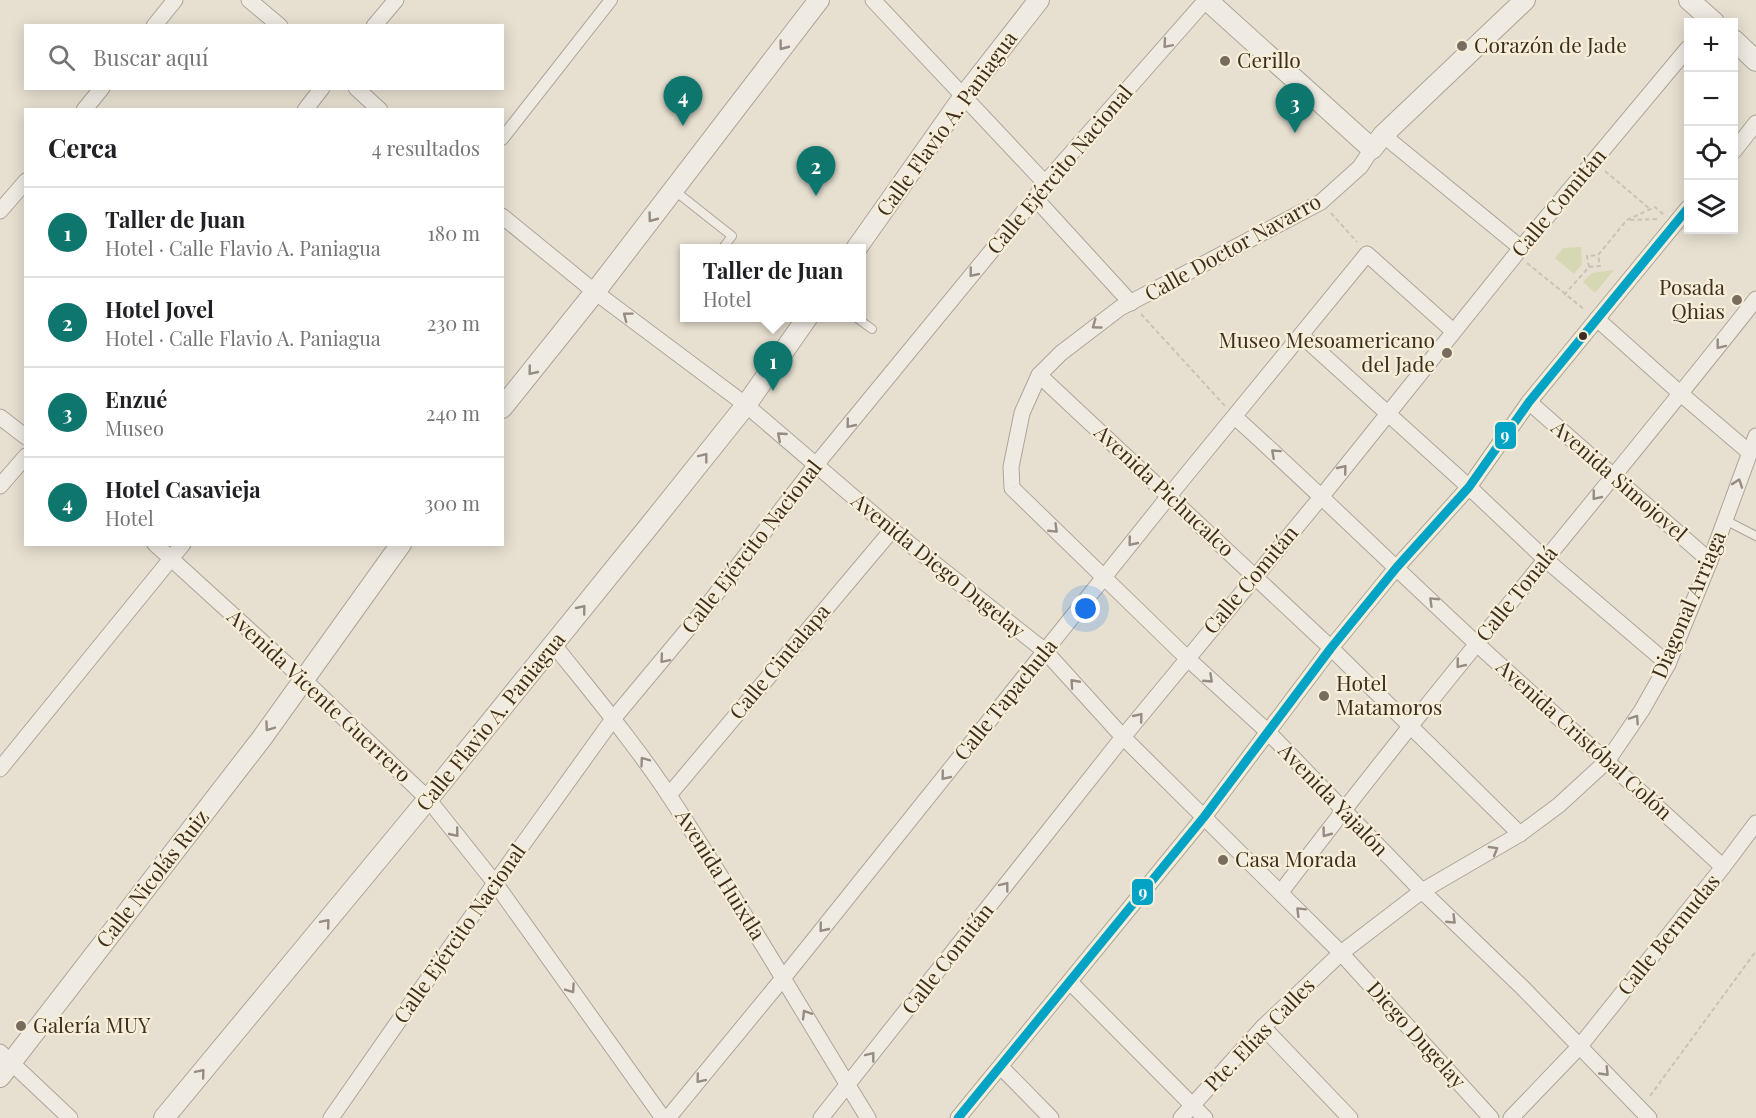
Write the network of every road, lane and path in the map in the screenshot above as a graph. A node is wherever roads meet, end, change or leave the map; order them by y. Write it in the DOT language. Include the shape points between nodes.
graph roads {
  1 [pos="175,0"];
  2 [pos="249,0"];
  3 [pos="396,0"];
  4 [pos="611,0"];
  5 [pos="819,0"];
  6 [pos="873,0"];
  7 [pos="1039,0"];
  8 [pos="1206,0"];
  9 [pos="1525,0"];
  10 [pos="1689,0"];
  11 [pos="1707,18"];
  12 [pos="156,24"];
  13 [pos="278,24"];
  14 [pos="376,24"];
  15 [pos="1738,44"];
  16 [pos="1684,54"];
  17 [pos="1756,61"];
  18 [pos="100,90"];
  19 [pos="320,90"];
  20 [pos="358,90"];
  21 [pos="964,96"];
  22 [pos="86,108"];
  23 [pos="307,108"];
  24 [pos="378,108"];
  25 [pos="1756,123"];
  26 [pos="504,136"];
  27 [pos="1378,142"];
  28 [pos="1738,146"];
  29 [pos="1594,161"];
  30 [pos="24,183"];
  31 [pos="1045,183"];
  32 [pos="673,190"];
  33 [pos="1035,198"];
  34 [pos="1322,202"];
  35 [pos="1655,207"];
  36 [pos="1650,209"];
  37 [pos="0,212"];
  38 [pos="1684,214"];
  39 [pos="504,218"];
  40 [pos="1660,219"];
  41 [pos="1627,220"];
  42 [pos="726,244"];
  43 [pos="860,244"];
  44 [pos="1519,251"];
  45 [pos="1367,254"];
  46 [pos="1598,255"];
  47 [pos="1589,267"];
  48 [pos="595,292"];
  49 [pos="1564,295"];
  50 [pos="1756,299"];
  51 [pos="1131,303"];
  52 [pos="1597,319"];
  53 [pos="804,322"];
  54 [pos="862,322"];
  55 [pos="872,329"];
  56 [pos="1454,330"];
  57 [pos="1301,335"];
  58 [pos="1039,375"];
  59 [pos="1681,394"];
  60 [pos="1529,402"];
  61 [pos="746,405"];
  62 [pos="504,406"];
  63 [pos="1387,414"];
  64 [pos="0,417"];
  65 [pos="1235,417"];
  66 [pos="24,435"];
  67 [pos="1756,436"];
  68 [pos="1749,452"];
  69 [pos="24,458"];
  70 [pos="815,466"];
  71 [pos="1613,476"];
  72 [pos="0,486"];
  73 [pos="1469,487"];
  74 [pos="1012,488"];
  75 [pos="1322,495"];
  76 [pos="1169,496"];
  77 [pos="1725,520"];
  78 [pos="892,530"];
  79 [pos="1756,536"];
  80 [pos="157,546"];
  81 [pos="182,546"];
  82 [pos="400,546"];
  83 [pos="172,559"];
  84 [pos="1545,559"];
  85 [pos="1710,561"];
  86 [pos="1397,567"];
  87 [pos="1254,576"];
  88 [pos="1103,578"];
  89 [pos="1477,643"];
  90 [pos="554,645"];
  91 [pos="1331,648"];
  92 [pos="1045,651"];
  93 [pos="1187,658"];
  94 [pos="1668,664"];
  95 [pos="303,679"];
  96 [pos="613,719"];
  97 [pos="1410,725"];
  98 [pos="1268,732"];
  99 [pos="1123,736"];
  100 [pos="1608,760"];
  101 [pos="0,769"];
  102 [pos="669,795"];
  103 [pos="428,799"];
  104 [pos="1343,810"];
  105 [pos="1204,817"];
  106 [pos="1756,823"];
  107 [pos="1520,834"];
  108 [pos="1723,867"];
  109 [pos="495,883"];
  110 [pos="1422,891"];
  111 [pos="1281,892"];
  112 [pos="1756,951"];
  113 [pos="1341,953"];
  114 [pos="784,977"];
  115 [pos="1070,982"];
  116 [pos="1263,1027"];
  117 [pos="1580,1046"];
  118 [pos="4,1064"];
  119 [pos="1001,1066"];
  120 [pos="848,1086"];
  121 [pos="1193,1106"];
  122 [pos="1645,1113"];
  123 [pos="70,1118"];
  124 [pos="164,1118"];
  125 [pos="331,1118"];
  126 [pos="663,1118"];
  127 [pos="668,1118"];
  128 [pos="821,1118"];
  129 [pos="868,1118"];
  130 [pos="958,1118"];
  131 [pos="1051,1118"];
  132 [pos="1181,1118"];
  133 [pos="1205,1118"];
  134 [pos="1350,1118"];
  135 [pos="1491,1118"];
  136 [pos="1511,1118"];
  1 -- 12 [label="street"];
  2 -- 13 [label="street"];
  3 -- 14 [label="street"];
  4 -- 26 [label="street"];
  5 -- 32 [label="street, one-way"];
  6 -- 21 [label="street"];
  7 -- 21 [label="street, Calle Flavio A. Paniagua"];
  8 -- 27 [label="street"];
  8 -- 31 [label="street, Calle Ejército Nacional, one-way"];
  9 -- 27 [label="street, Calle Doctor Navarro"];
  10 -- 11 [label="street"];
  15 -- 17 [label="street"];
  16 -- 29 [label="street, Calle Comitán"];
  18 -- 22 [label="street"];
  19 -- 23 [label="street"];
  20 -- 24 [label="street"];
  21 -- 31 [label="street"];
  21 -- 43 [label="street, Calle Flavio A. Paniagua"];
  25 -- 28 [label="street"];
  27 -- 34 [label="street, Calle Doctor Navarro" via="1360,167"];
  27 -- 44 [label="street"];
  29 -- 36 [label="path"];
  29 -- 44 [label="street, Calle Comitán"];
  30 -- 37 [label="street"];
  31 -- 33 [label="street, Calle Ejército Nacional"];
  32 -- 42 [label="lane" via="732,236"];
  32 -- 48 [label="street, one-way"];
  33 -- 51 [label="street"];
  33 -- 70 [label="street, Calle Ejército Nacional, one-way"];
  34 -- 45 [label="path"];
  34 -- 51 [label="street, Calle Doctor Navarro"];
  35 -- 36 [label="path"];
  36 -- 41 [label="path"];
  38 -- 52 [label="street"];
  39 -- 48 [label="street, Avenida Diego Dugelay"];
  40 -- 41 [label="path"];
  41 -- 46 [label="path"];
  44 -- 49 [label="path"];
  44 -- 56 [label="street, Calle Comitán"];
  45 -- 56 [label="street"];
  45 -- 57 [label="street, Calle Tapachula"];
  46 -- 47 [label="path" via="1600,266"];
  46 -- 47 [label="path" via="1587,256"];
  47 -- 49 [label="path"];
  61 -- 48 [label="street, Avenida Diego Dugelay, one-way"];
  48 -- 62 [label="street, one-way"];
  49 -- 52 [label="path"];
  50 -- 59 [label="street, Calle Tonalá, one-way"];
  51 -- 58 [label="street, Calle Doctor Navarro, one-way" via="1092,327"];
  51 -- 65 [label="path"];
  52 -- 59 [label="street"];
  52 -- 60 [label="street"];
  53 -- 61 [label="street, Calle Flavio A. Paniagua"];
  54 -- 55 [label="lane"];
  56 -- 63 [label="street, Calle Comitán"];
  57 -- 63 [label="street"];
  57 -- 65 [label="street, Calle Tapachula"];
  58 -- 74 [label="street, Calle Doctor Navarro" via="1022,413 1011,467"];
  58 -- 76 [label="street, Avenida Pichucalco"];
  59 -- 68 [label="street"];
  59 -- 71 [label="street, Calle Tonalá"];
  60 -- 71 [label="street, Avenida Simojovel"];
  60 -- 73 [label="street"];
  70 -- 61 [label="street, Avenida Diego Dugelay, one-way"];
  90 -- 61 [label="street, Calle Flavio A. Paniagua, one-way"];
  63 -- 73 [label="street"];
  75 -- 63 [label="street, Calle Comitán, one-way"];
  64 -- 66 [label="street"];
  75 -- 65 [label="street, Avenida Cristóbal Colón, one-way"];
  65 -- 76 [label="street, Calle Tapachula"];
  67 -- 68 [label="street, Diagonal Arriaga"];
  77 -- 68 [label="street, Diagonal Arriaga, one-way"];
  69 -- 72 [label="street"];
  70 -- 78 [label="street, Avenida Diego Dugelay"];
  70 -- 96 [label="street, Calle Ejército Nacional, one-way"];
  71 -- 84 [label="street, Calle Tonalá, one-way"];
  71 -- 85 [label="street, Avenida Simojovel"];
  73 -- 84 [label="street"];
  73 -- 86 [label="street"];
  74 -- 88 [label="street, Avenida Yajalón, one-way"];
  75 -- 86 [label="street, Avenida Cristóbal Colón"];
  75 -- 87 [label="street, Calle Comitán"];
  76 -- 87 [label="street, Avenida Pichucalco"];
  76 -- 88 [label="street, Calle Tapachula, one-way"];
  77 -- 79 [label="lane"];
  77 -- 85 [label="street, Diagonal Arriaga"];
  78 -- 92 [label="street, Avenida Diego Dugelay"];
  78 -- 102 [label="street, Calle Cintalapa"];
  80 -- 83 [label="street, Avenida Vicente Guerrero"];
  81 -- 83 [label="street"];
  82 -- 95 [label="street, Calle Nicolás Ruiz"];
  83 -- 95 [label="street, Avenida Vicente Guerrero"];
  83 -- 101 [label="street"];
  84 -- 89 [label="street, Calle Tonalá"];
  84 -- 94 [label="street"];
  85 -- 94 [label="street, Diagonal Arriaga"];
  89 -- 86 [label="street, Avenida Cristóbal Colón, one-way"];
  86 -- 91 [label="street"];
  87 -- 91 [label="street, Avenida Pichucalco"];
  87 -- 93 [label="street, Calle Comitán"];
  88 -- 92 [label="street, Calle Tapachula"];
  88 -- 93 [label="street, Avenida Yajalón"];
  89 -- 97 [label="street, Calle Tonalá, one-way"];
  89 -- 100 [label="street, Avenida Cristóbal Colón"];
  90 -- 96 [label="street, Avenida Huixtla"];
  90 -- 103 [label="street, Calle Flavio A. Paniagua"];
  91 -- 97 [label="street, Avenida Pichucalco"];
  91 -- 98 [label="street"];
  99 -- 92 [label="street, Avenida Diego Dugelay, one-way"];
  92 -- 114 [label="street, Calle Tapachula, one-way"];
  93 -- 98 [label="street, Avenida Yajalón, one-way"];
  99 -- 93 [label="street, Calle Comitán, one-way"];
  100 -- 94 [label="street, Diagonal Arriaga, one-way"];
  95 -- 103 [label="street, Avenida Vicente Guerrero"];
  95 -- 118 [label="street, Calle Nicolás Ruiz, one-way" via="262,738"];
  102 -- 96 [label="street, Avenida Huixtla, one-way"];
  96 -- 109 [label="street, Calle Ejército Nacional"];
  97 -- 104 [label="street, Calle Tonalá"];
  97 -- 107 [label="street, Avenida Pichucalco"];
  98 -- 104 [label="street, Avenida Yajalón"];
  98 -- 105 [label="street"];
  99 -- 105 [label="street, Avenida Diego Dugelay"];
  120 -- 99 [label="street, Calle Comitán, one-way"];
  100 -- 107 [label="street, Diagonal Arriaga"];
  100 -- 108 [label="street, Avenida Cristóbal Colón"];
  102 -- 114 [label="street, Avenida Huixtla"];
  103 -- 109 [label="street, Avenida Vicente Guerrero, one-way"];
  124 -- 103 [label="street, Calle Flavio A. Paniagua, one-way"];
  104 -- 110 [label="street, Avenida Yajalón"];
  104 -- 111 [label="street, Calle Tonalá, one-way"];
  105 -- 111 [label="street, Avenida Diego Dugelay"];
  105 -- 115 [label="street"];
  106 -- 108 [label="street, Calle Bermudas"];
  110 -- 107 [label="street, Diagonal Arriaga, one-way"];
  108 -- 117 [label="street, Calle Bermudas"];
  109 -- 125 [label="street, Calle Ejército Nacional"];
  109 -- 126 [label="street, Avenida Vicente Guerrero, one-way"];
  110 -- 113 [label="street, Diagonal Arriaga"];
  110 -- 117 [label="street, Avenida Yajalón, one-way"];
  113 -- 111 [label="street, Avenida Diego Dugelay, one-way"];
  112 -- 122 [label="path"];
  113 -- 116 [label="street, Pte. Elías Calles"];
  113 -- 135 [label="street, Diego Dugelay"];
  120 -- 114 [label="street, Avenida Huixtla, one-way"];
  114 -- 127 [label="street, Calle Tapachula, one-way"];
  115 -- 119 [label="street"];
  115 -- 121 [label="street"];
  116 -- 121 [label="street, Pte. Elías Calles"];
  116 -- 134 [label="street"];
  117 -- 122 [label="street, Avenida Yajalón, one-way"];
  117 -- 136 [label="street, Calle Bermudas"];
  118 -- 123 [label="street"];
  119 -- 130 [label="street"];
  119 -- 131 [label="street"];
  120 -- 128 [label="street, Calle Comitán"];
  120 -- 129 [label="street, Avenida Huixtla"];
  121 -- 132 [label="street, Pte. Elías Calles"];
  121 -- 133 [label="street"];
}
